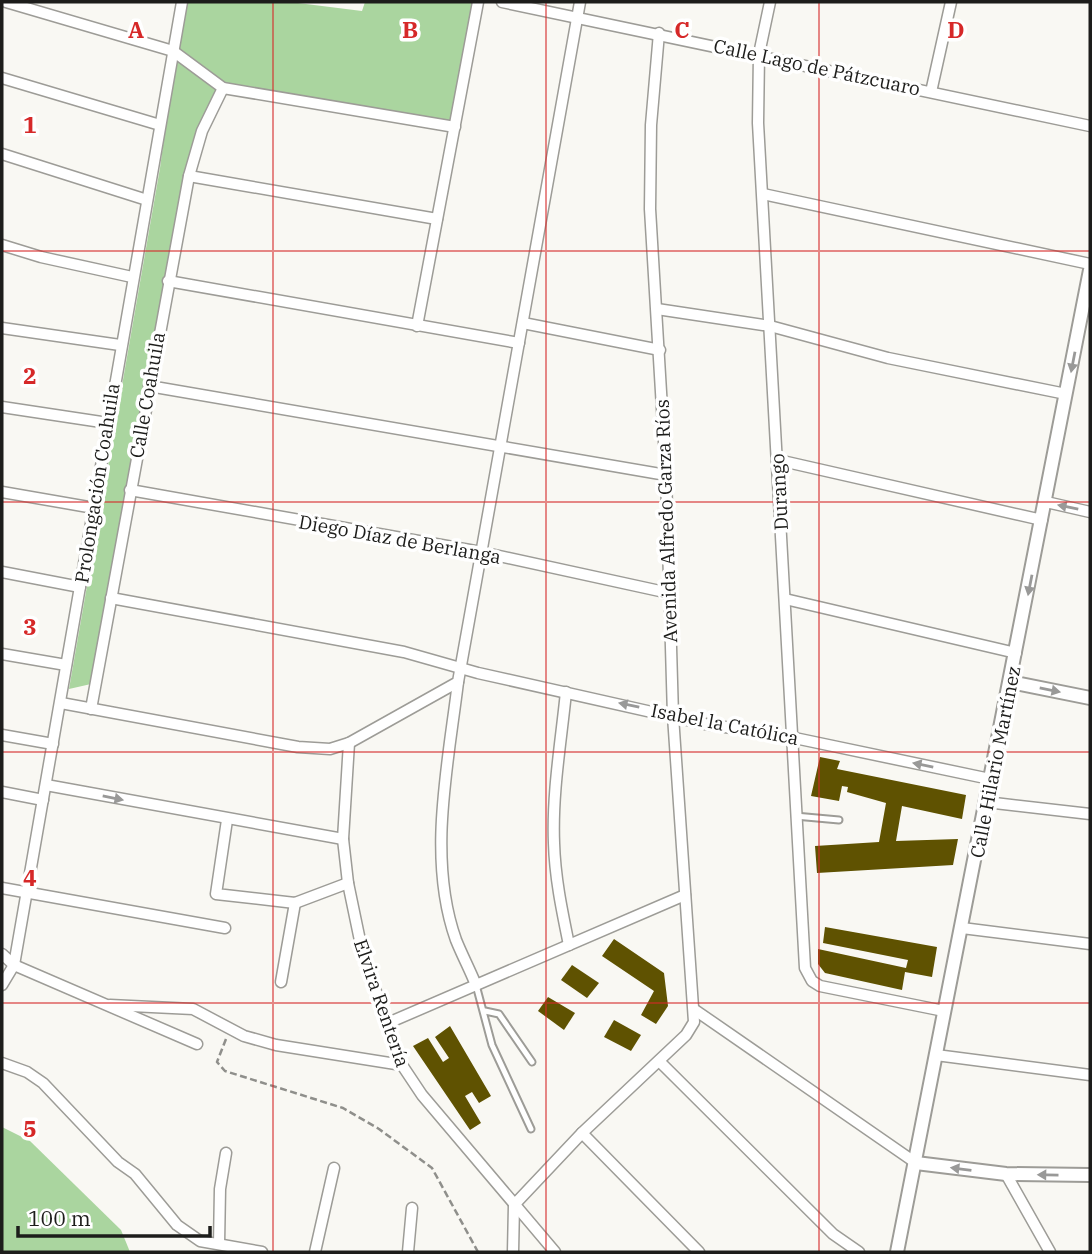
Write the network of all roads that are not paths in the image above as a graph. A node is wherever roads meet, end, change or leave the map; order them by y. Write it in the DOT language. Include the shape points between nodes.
graph roads {
  1 [pos="6,2"];
  2 [pos="182,2"];
  3 [pos="478,2"];
  4 [pos="502,2"];
  5 [pos="580,2"];
  6 [pos="770,2"];
  7 [pos="951,2"];
  8 [pos="577,16"];
  9 [pos="659,33"];
  10 [pos="173,51"];
  11 [pos="759,54"];
  12 [pos="2,78"];
  13 [pos="223,88"];
  14 [pos="932,92"];
  15 [pos="160,125"];
  16 [pos="1090,126"];
  17 [pos="455,127"];
  18 [pos="2,155"];
  19 [pos="189,176"];
  20 [pos="763,194"];
  21 [pos="147,200"];
  22 [pos="437,219"];
  23 [pos="2,245"];
  24 [pos="1090,264"];
  25 [pos="1090,271"];
  26 [pos="132,277"];
  27 [pos="168,281"];
  28 [pos="657,309"];
  29 [pos="1085,322"];
  30 [pos="523,323"];
  31 [pos="417,326"];
  32 [pos="770,326"];
  33 [pos="2,328"];
  34 [pos="519,343"];
  35 [pos="120,345"];
  36 [pos="660,350"];
  37 [pos="149,386"];
  38 [pos="1066,394"];
  39 [pos="2,407"];
  40 [pos="108,423"];
  41 [pos="500,445"];
  42 [pos="778,460"];
  43 [pos="666,475"];
  44 [pos="130,490"];
  45 [pos="2,492"];
  46 [pos="1046,502"];
  47 [pos="94,508"];
  48 [pos="1090,512"];
  49 [pos="1042,520"];
  50 [pos="481,552"];
  51 [pos="2,572"];
  52 [pos="80,587"];
  53 [pos="669,593"];
  54 [pos="111,598"];
  55 [pos="785,599"];
  56 [pos="2,653"];
  57 [pos="1016,653"];
  58 [pos="66,665"];
  59 [pos="460,668"];
  60 [pos="458,682"];
  61 [pos="1010,682"];
  62 [pos="566,692"];
  63 [pos="1090,698"];
  64 [pos="61,703"];
  65 [pos="91,709"];
  66 [pos="673,716"];
  67 [pos="2,735"];
  68 [pos="790,737"];
  69 [pos="349,743"];
  70 [pos="53,744"];
  71 [pos="990,779"];
  72 [pos="46,785"];
  73 [pos="2,792"];
  74 [pos="43,800"];
  75 [pos="986,802"];
  76 [pos="1090,814"];
  77 [pos="795,816"];
  78 [pos="227,820"];
  79 [pos="839,820"];
  80 [pos="343,839"];
  81 [pos="348,883"];
  82 [pos="2,888"];
  83 [pos="24,892"];
  84 [pos="685,895"];
  85 [pos="295,903"];
  86 [pos="225,928"];
  87 [pos="962,928"];
  88 [pos="1090,944"];
  89 [pos="569,945"];
  90 [pos="2,954"];
  91 [pos="14,965"];
  92 [pos="281,982"];
  93 [pos="2,985"];
  94 [pos="476,985"];
  95 [pos="110,1005"];
  96 [pos="695,1010"];
  97 [pos="485,1011"];
  98 [pos="944,1011"];
  99 [pos="388,1023"];
  100 [pos="197,1044"];
  101 [pos="936,1055"];
  102 [pos="659,1061"];
  103 [pos="532,1062"];
  104 [pos="2,1063"];
  105 [pos="402,1065"];
  106 [pos="1090,1075"];
  107 [pos="531,1129"];
  108 [pos="582,1133"];
  109 [pos="226,1153"];
  110 [pos="916,1163"];
  111 [pos="334,1168"];
  112 [pos="1006,1174"];
  113 [pos="1090,1175"];
  114 [pos="514,1205"];
  115 [pos="412,1208"];
  116 [pos="219,1244"];
  117 [pos="262,1252"];
  118 [pos="315,1252"];
  119 [pos="408,1252"];
  120 [pos="513,1252"];
  121 [pos="555,1252"];
  122 [pos="699,1252"];
  123 [pos="859,1252"];
  124 [pos="897,1252"];
  125 [pos="1050,1252"];
  1 -- 10 [label="street"];
  2 -- 10 [label="street, Prolongación Coahuila"];
  3 -- 17 [label="street"];
  4 -- 8 [label="street, Calle Lago de Pátzcuaro"];
  5 -- 8 [label="street"];
  6 -- 11 [label="street, Durango"];
  7 -- 14 [label="street"];
  8 -- 9 [label="street, Calle Lago de Pátzcuaro"];
  8 -- 30 [label="street"];
  9 -- 11 [label="street, Calle Lago de Pátzcuaro"];
  9 -- 28 [label="street, Avenida Alfredo Garza Ríos" via="649,169"];
  10 -- 13 [label="street"];
  10 -- 15 [label="street, Prolongación Coahuila"];
  11 -- 14 [label="street, Calle Lago de Pátzcuaro"];
  11 -- 20 [label="street, Durango"];
  12 -- 15 [label="street"];
  13 -- 17 [label="street"];
  13 -- 19 [label="street, Calle Coahuila" via="202,131"];
  14 -- 16 [label="street, Calle Lago de Pátzcuaro"];
  15 -- 21 [label="street, Prolongación Coahuila"];
  17 -- 22 [label="street"];
  18 -- 21 [label="street"];
  19 -- 22 [label="street"];
  19 -- 27 [label="street, Calle Coahuila"];
  20 -- 24 [label="street"];
  20 -- 32 [label="street, Durango"];
  21 -- 26 [label="street, Prolongación Coahuila"];
  22 -- 31 [label="street"];
  23 -- 26 [label="street"];
  25 -- 29 [label="street, Calle Hilario Martínez"];
  26 -- 35 [label="street, Prolongación Coahuila"];
  27 -- 31 [label="street"];
  27 -- 37 [label="street, Calle Coahuila"];
  28 -- 32 [label="street"];
  28 -- 36 [label="street, Avenida Alfredo Garza Ríos"];
  29 -- 38 [label="street, Calle Hilario Martínez, one-way"];
  30 -- 34 [label="street"];
  30 -- 36 [label="street"];
  31 -- 34 [label="street"];
  32 -- 38 [label="street" via="888,358"];
  32 -- 42 [label="street, Durango"];
  33 -- 35 [label="street"];
  34 -- 41 [label="street"];
  35 -- 40 [label="street, Prolongación Coahuila"];
  36 -- 43 [label="street, Avenida Alfredo Garza Ríos"];
  37 -- 41 [label="street"];
  37 -- 44 [label="street, Calle Coahuila"];
  38 -- 46 [label="street, Calle Hilario Martínez"];
  39 -- 40 [label="street"];
  40 -- 47 [label="street, Prolongación Coahuila"];
  41 -- 43 [label="street"];
  41 -- 50 [label="street"];
  42 -- 49 [label="street"];
  42 -- 55 [label="street, Durango"];
  43 -- 53 [label="street, Avenida Alfredo Garza Ríos"];
  44 -- 50 [label="street, Diego Díaz de Berlanga"];
  44 -- 54 [label="street, Calle Coahuila"];
  45 -- 47 [label="street"];
  48 -- 46 [label="street, one-way"];
  46 -- 49 [label="street, Calle Hilario Martínez"];
  47 -- 52 [label="street, Prolongación Coahuila"];
  49 -- 57 [label="street, Calle Hilario Martínez, one-way"];
  50 -- 53 [label="street, Diego Díaz de Berlanga"];
  50 -- 59 [label="street"];
  51 -- 52 [label="street"];
  52 -- 58 [label="street, Prolongación Coahuila"];
  53 -- 66 [label="street, Avenida Alfredo Garza Ríos"];
  54 -- 59 [label="street, Isabel la Católica" via="404,652"];
  54 -- 65 [label="street, Calle Coahuila"];
  55 -- 57 [label="street"];
  55 -- 68 [label="street, Durango"];
  56 -- 58 [label="street"];
  57 -- 61 [label="street, Calle Hilario Martínez"];
  58 -- 64 [label="street, Prolongación Coahuila"];
  59 -- 60 [label="street"];
  59 -- 62 [label="street, Isabel la Católica"];
  60 -- 69 [label="street"];
  60 -- 94 [label="street" via="443,810 443,866 456,939"];
  61 -- 63 [label="street, one-way"];
  61 -- 71 [label="street, Calle Hilario Martínez"];
  66 -- 62 [label="street, Isabel la Católica, one-way"];
  62 -- 89 [label="street" via="554,830 555,869"];
  64 -- 65 [label="street"];
  64 -- 70 [label="street, Prolongación Coahuila"];
  65 -- 69 [label="street" via="298,747 330,749"];
  66 -- 68 [label="street, Isabel la Católica"];
  66 -- 84 [label="street, Avenida Alfredo Garza Ríos"];
  67 -- 70 [label="street"];
  71 -- 68 [label="street, Isabel la Católica, one-way"];
  68 -- 77 [label="street, Durango"];
  69 -- 80 [label="street, Elvira Rentería"];
  70 -- 72 [label="street, Prolongación Coahuila"];
  71 -- 75 [label="street, Calle Hilario Martínez"];
  72 -- 74 [label="street, Prolongación Coahuila"];
  72 -- 78 [label="street, one-way"];
  73 -- 74 [label="street"];
  74 -- 83 [label="street, Prolongación Coahuila"];
  75 -- 76 [label="street"];
  75 -- 87 [label="street, Calle Hilario Martínez"];
  77 -- 79 [label="lane"];
  77 -- 98 [label="street, Durango" via="804,959 812,981"];
  78 -- 80 [label="street"];
  78 -- 85 [label="street" via="216,894"];
  80 -- 81 [label="street, Elvira Rentería"];
  81 -- 85 [label="street"];
  81 -- 99 [label="street, Elvira Rentería" via="363,955"];
  82 -- 83 [label="street"];
  83 -- 86 [label="street"];
  83 -- 91 [label="street, Prolongación Coahuila"];
  84 -- 89 [label="street"];
  84 -- 96 [label="street, Avenida Alfredo Garza Ríos"];
  85 -- 92 [label="street"];
  87 -- 88 [label="street"];
  87 -- 98 [label="street, Calle Hilario Martínez"];
  89 -- 94 [label="street"];
  90 -- 91 [label="street"];
  91 -- 93 [label="street"];
  91 -- 95 [label="street"];
  94 -- 97 [label="lane"];
  94 -- 99 [label="street"];
  95 -- 100 [label="street"];
  95 -- 105 [label="street" via="193,1009 276,1045"];
  96 -- 102 [label="street" via="692,1028"];
  96 -- 110 [label="street"];
  97 -- 103 [label="lane" via="499,1014"];
  97 -- 107 [label="lane" via="492,1045"];
  98 -- 101 [label="street, Calle Hilario Martínez"];
  99 -- 105 [label="street, Elvira Rentería"];
  101 -- 106 [label="street"];
  101 -- 110 [label="street, Calle Hilario Martínez"];
  102 -- 108 [label="street"];
  102 -- 123 [label="street" via="833,1234"];
  104 -- 116 [label="street" via="43,1083 135,1174 177,1225 200,1241"];
  105 -- 114 [label="street, Elvira Rentería"];
  108 -- 114 [label="street"];
  108 -- 122 [label="street"];
  109 -- 116 [label="street" via="219,1198"];
  112 -- 110 [label="street, one-way"];
  110 -- 124 [label="street, Calle Hilario Martínez"];
  111 -- 118 [label="street"];
  113 -- 112 [label="street, one-way"];
  112 -- 125 [label="street"];
  114 -- 120 [label="street"];
  114 -- 121 [label="street, Elvira Rentería"];
  115 -- 119 [label="street"];
  116 -- 117 [label="street"];
}
